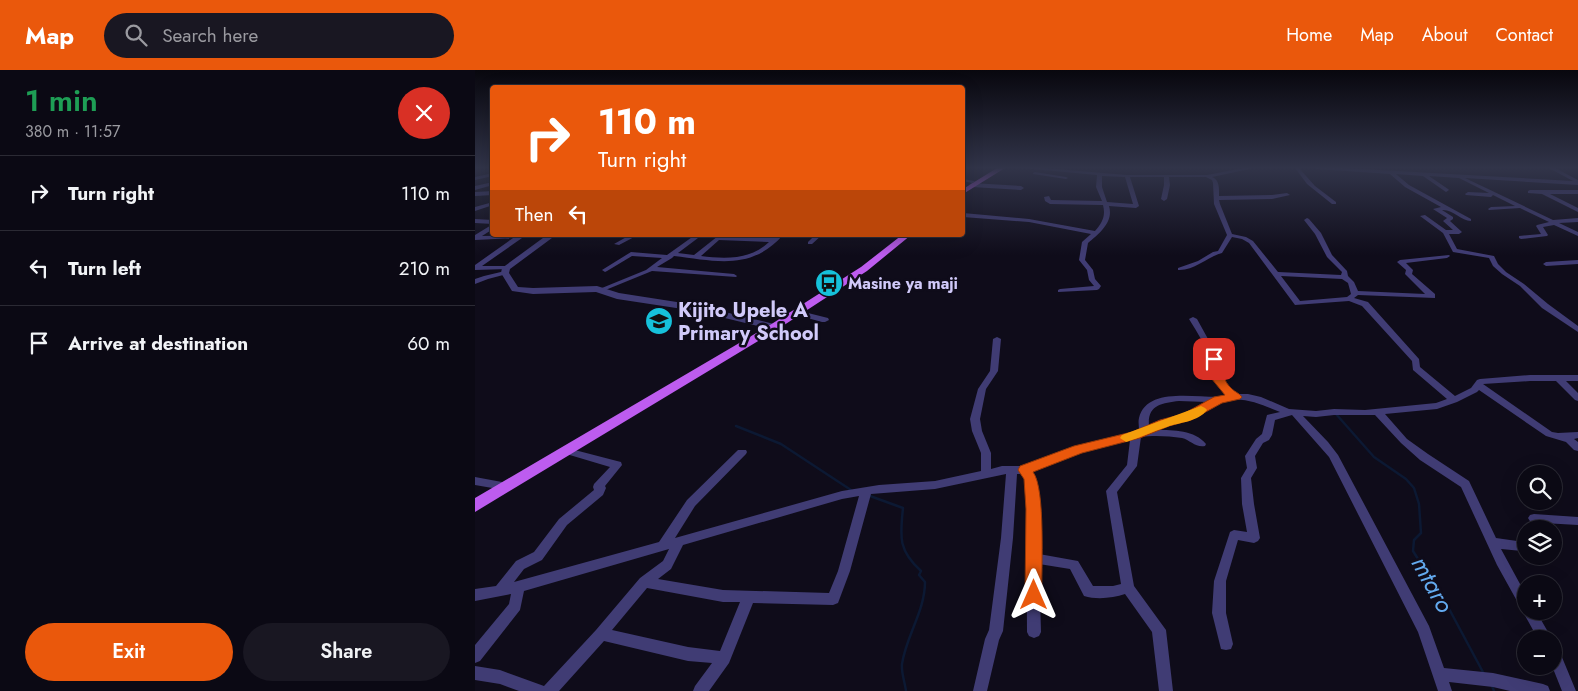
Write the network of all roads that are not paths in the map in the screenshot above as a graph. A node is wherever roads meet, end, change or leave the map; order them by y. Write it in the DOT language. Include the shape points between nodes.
graph roads {
  1 [pos="1047,197"];
  2 [pos="1102,197"];
  3 [pos="1133,197"];
  4 [pos="1272,197"];
  5 [pos="1325,197"];
  6 [pos="1428,197"];
  7 [pos="1498,197"];
  8 [pos="1553,197"];
  9 [pos="1218,198"];
  10 [pos="1105,203"];
  11 [pos="1334,203"];
  12 [pos="490,204"];
  13 [pos="1522,207"];
  14 [pos="1449,208"];
  15 [pos="475,209"];
  16 [pos="1491,209"];
  17 [pos="1499,209"];
  18 [pos="1578,210"];
  19 [pos="1505,212"];
  20 [pos="965,215"];
  21 [pos="1423,216"];
  22 [pos="1307,220"];
  23 [pos="1469,220"];
  24 [pos="1578,220"];
  25 [pos="475,221"];
  26 [pos="490,222"];
  27 [pos="1553,222"];
  28 [pos="490,228"];
  29 [pos="1445,232"];
  30 [pos="1097,233"];
  31 [pos="1578,234"];
  32 [pos="1230,235"];
  33 [pos="498,237"];
  34 [pos="520,237"];
  35 [pos="549,237"];
  36 [pos="631,237"];
  37 [pos="696,237"];
  38 [pos="777,237"];
  39 [pos="817,237"];
  40 [pos="898,237"];
  41 [pos="904,237"];
  42 [pos="1521,237"];
  43 [pos="475,238"];
  44 [pos="810,243"];
  45 [pos="617,244"];
  46 [pos="672,255"];
  47 [pos="696,256"];
  48 [pos="1447,256"];
  49 [pos="1578,262"];
  50 [pos="1546,264"];
  51 [pos="475,268"];
  52 [pos="475,268"];
  53 [pos="652,269"];
  54 [pos="1180,269"];
  55 [pos="605,270"];
  56 [pos="505,271"];
  57 [pos="1276,274"];
  58 [pos="734,276"];
  59 [pos="1344,277"];
  60 [pos="475,282"];
  61 [pos="601,290"];
  62 [pos="1060,291"];
  63 [pos="1352,296"];
  64 [pos="796,312"];
  65 [pos="1193,319"];
  66 [pos="825,320"];
  67 [pos="771,326"];
  68 [pos="1578,330"];
  69 [pos="997,339"];
  70 [pos="1557,377"];
  71 [pos="1578,378"];
  72 [pos="1478,385"];
  73 [pos="1236,397"];
  74 [pos="1578,398"];
  75 [pos="1218,400"];
  76 [pos="1455,400"];
  77 [pos="1378,412"];
  78 [pos="1291,413"];
  79 [pos="1140,434"];
  80 [pos="1578,435"];
  81 [pos="1558,436"];
  82 [pos="1201,444"];
  83 [pos="1578,448"];
  84 [pos="567,451"];
  85 [pos="742,452"];
  86 [pos="1018,470"];
  87 [pos="986,473"];
  88 [pos="475,481"];
  89 [pos="498,485"];
  90 [pos="866,491"];
  91 [pos="475,498"];
  92 [pos="475,506"];
  93 [pos="1535,520"];
  94 [pos="1578,521"];
  95 [pos="679,541"];
  96 [pos="1494,543"];
  97 [pos="1517,545"];
  98 [pos="663,546"];
  99 [pos="1033,558"];
  100 [pos="643,582"];
  101 [pos="517,587"];
  102 [pos="1128,588"];
  103 [pos="500,590"];
  104 [pos="1517,591"];
  105 [pos="475,595"];
  106 [pos="749,598"];
  107 [pos="1034,632"];
  108 [pos="601,634"];
  109 [pos="1225,644"];
  110 [pos="475,656"];
  111 [pos="724,658"];
  112 [pos="475,672"];
  113 [pos="1439,674"];
  114 [pos="1562,674"];
  115 [pos="539,691"];
  116 [pos="549,691"];
  117 [pos="700,691"];
  118 [pos="980,691"];
  119 [pos="1166,691"];
  120 [pos="1445,691"];
  121 [pos="1543,691"];
  122 [pos="1569,691"];
  1 -- 10 [label="street" via="1050,202"];
  2 -- 10 [label="street"];
  3 -- 10 [label="street" via="1136,206"];
  4 -- 9 [label="street"];
  5 -- 11 [label="street"];
  6 -- 14 [label="street"];
  7 -- 13 [label="street"];
  8 -- 18 [label="street"];
  9 -- 32 [label="street" via="1217,204"];
  10 -- 30 [label="street" via="1106,220"];
  12 -- 15 [label="street"];
  13 -- 17 [label="street"];
  13 -- 27 [label="street"];
  14 -- 23 [label="street"];
  14 -- 29 [label="street" via="1436,209 1451,218 1446,221 1459,232"];
  16 -- 17 [label="street"];
  17 -- 19 [label="street"];
  20 -- 30 [label="street" via="1054,224"];
  21 -- 29 [label="street"];
  22 -- 59 [label="street" via="1318,233 1329,256 1345,272"];
  24 -- 27 [label="street"];
  25 -- 26 [label="street"];
  27 -- 31 [label="street"];
  27 -- 42 [label="street" via="1539,226 1545,235"];
  28 -- 43 [label="street"];
  29 -- 68 [label="street" via="1457,252 1492,257 1504,273"];
  30 -- 62 [label="street" via="1085,242 1082,260 1097,288"];
  32 -- 54 [label="street" via="1220,252"];
  32 -- 57 [label="street" via="1251,242"];
  33 -- 43 [label="street"];
  34 -- 51 [label="street"];
  35 -- 56 [label="street"];
  36 -- 45 [label="street"];
  37 -- 46 [label="street"];
  38 -- 47 [label="street" via="720,238"];
  38 -- 47 [label="street" via="758,254 742,259"];
  39 -- 44 [label="street"];
  40 -- 67 [label="main road"];
  41 -- 64 [label="main road" via="864,269"];
  46 -- 47 [label="street"];
  46 -- 53 [label="street"];
  46 -- 55 [label="street" via="631,254"];
  48 -- 63 [label="street" via="1400,262 1410,270 1408,274 1433,296"];
  49 -- 50 [label="street"];
  52 -- 56 [label="street"];
  53 -- 58 [label="street"];
  53 -- 61 [label="street"];
  56 -- 60 [label="street"];
  56 -- 61 [label="street" via="515,289 521,291"];
  57 -- 59 [label="street"];
  57 -- 63 [label="street" via="1297,303"];
  59 -- 63 [label="street" via="1351,282"];
  61 -- 67 [label="street" via="617,296 696,308"];
  63 -- 76 [label="street" via="1365,304 1416,361 1415,368"];
  64 -- 66 [label="street"];
  64 -- 67 [label="main road"];
  65 -- 73 [label="street" via="1214,359 1217,378"];
  67 -- 84 [label="main road"];
  67 -- 89 [label="main road"];
  69 -- 87 [label="street" via="994,371 982,389 975,419 986,453"];
  70 -- 71 [label="street"];
  70 -- 72 [label="street" via="1480,382"];
  70 -- 74 [label="street"];
  72 -- 76 [label="street"];
  72 -- 81 [label="street" via="1549,434"];
  73 -- 75 [label="street"];
  73 -- 78 [label="street" via="1248,396"];
  75 -- 79 [label="street" via="1187,417"];
  75 -- 79 [label="street" via="1163,399 1153,403 1143,412"];
  76 -- 77 [label="street" via="1437,406"];
  77 -- 78 [label="street"];
  77 -- 96 [label="street" via="1404,441 1465,484"];
  78 -- 109 [label="street" via="1270,417 1269,433 1259,441 1250,456 1252,468 1246,478 1246,489 1254,538 1233,535 1220,581 1219,613"];
  78 -- 113 [label="street" via="1325,443 1333,455 1424,630"];
  79 -- 82 [label="street" via="1188,436"];
  79 -- 86 [label="street"];
  79 -- 102 [label="street" via="1132,466 1111,491"];
  80 -- 81 [label="street"];
  81 -- 83 [label="street"];
  84 -- 92 [label="main road"];
  84 -- 103 [label="street" via="617,466 598,487 601,488 599,492 563,522 538,556 520,565"];
  85 -- 98 [label="street" via="691,503"];
  86 -- 87 [label="street"];
  86 -- 99 [label="street" via="1031,478"];
  86 -- 118 [label="street" via="996,631"];
  87 -- 90 [label="street" via="935,485"];
  88 -- 89 [label="street"];
  89 -- 91 [label="main road"];
  90 -- 95 [label="street"];
  90 -- 106 [label="street" via="833,599"];
  93 -- 94 [label="street"];
  95 -- 98 [label="street"];
  95 -- 100 [label="street" via="667,565"];
  96 -- 97 [label="street"];
  96 -- 104 [label="street"];
  98 -- 101 [label="street"];
  99 -- 102 [label="street" via="1074,565 1089,592"];
  99 -- 107 [label="street"];
  100 -- 106 [label="street"];
  100 -- 108 [label="street"];
  101 -- 103 [label="street"];
  101 -- 110 [label="street" via="515,606"];
  102 -- 119 [label="street" via="1159,630"];
  103 -- 105 [label="street"];
  106 -- 111 [label="street"];
  108 -- 111 [label="street" via="669,650"];
  108 -- 116 [label="street"];
  111 -- 117 [label="street"];
  112 -- 115 [label="street"];
  113 -- 120 [label="street"];
  113 -- 121 [label="street" via="1493,680"];
  114 -- 122 [label="street"];
}
